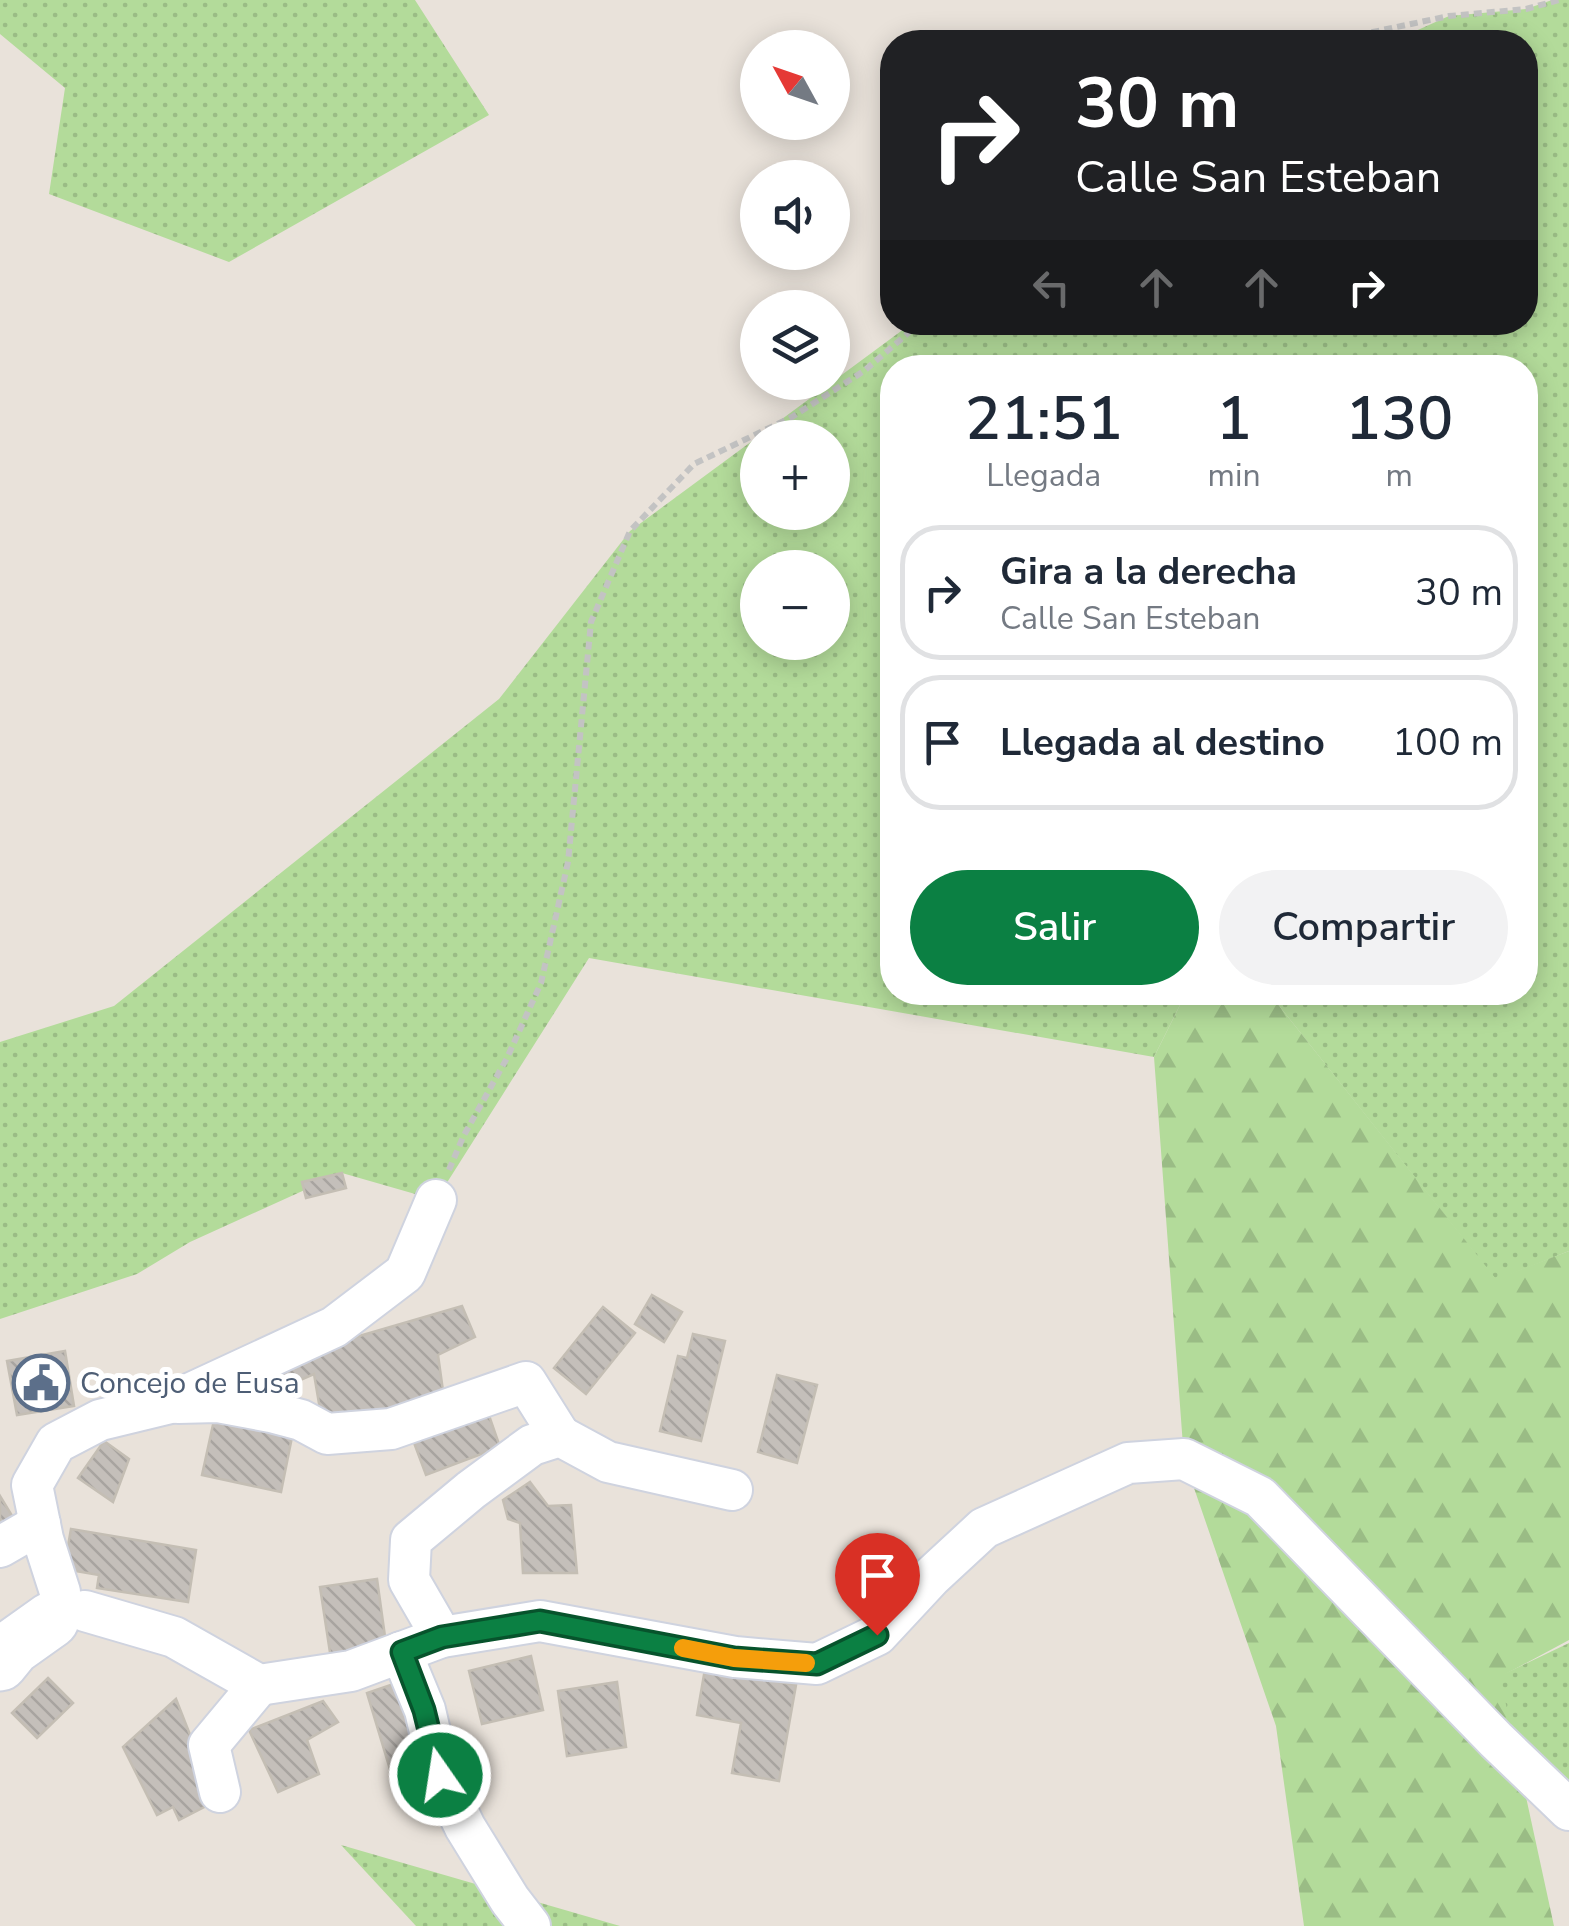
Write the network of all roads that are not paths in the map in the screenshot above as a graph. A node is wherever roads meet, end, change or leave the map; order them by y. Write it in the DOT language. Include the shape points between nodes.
graph roads {
  1 [pos="436,1200"];
  2 [pos="170,1403"];
  3 [pos="560,1436"];
  4 [pos="732,1490"];
  5 [pos="40,1524"];
  6 [pos="0,1547"];
  7 [pos="65,1608"];
  8 [pos="442,1637"];
  9 [pos="402,1652"];
  10 [pos="0,1663"];
  11 [pos="259,1685"];
  12 [pos="220,1792"];
  13 [pos="1569,1810"];
  14 [pos="530,1926"];
  1 -- 2 [label="street" via="405,1273 334,1327"];
  2 -- 3 [label="street" via="218,1402 271,1412 327,1434 391,1429 526,1382"];
  2 -- 5 [label="street" via="100,1420 56,1443 32,1486"];
  3 -- 4 [label="street" via="608,1462"];
  3 -- 8 [label="street" via="532,1444 411,1540 410,1580"];
  5 -- 6 [label="street"];
  5 -- 7 [label="street"];
  7 -- 10 [label="street"];
  7 -- 11 [label="street" via="174,1637"];
  8 -- 9 [label="street"];
  8 -- 13 [label="street" via="540,1621 734,1658 817,1664 877,1635 984,1528 1128,1464 1184,1459 1260,1497"];
  9 -- 11 [label="street" via="352,1671"];
  9 -- 14 [label="street" via="440,1775 465,1827"];
  11 -- 12 [label="street" via="210,1745"];
}
